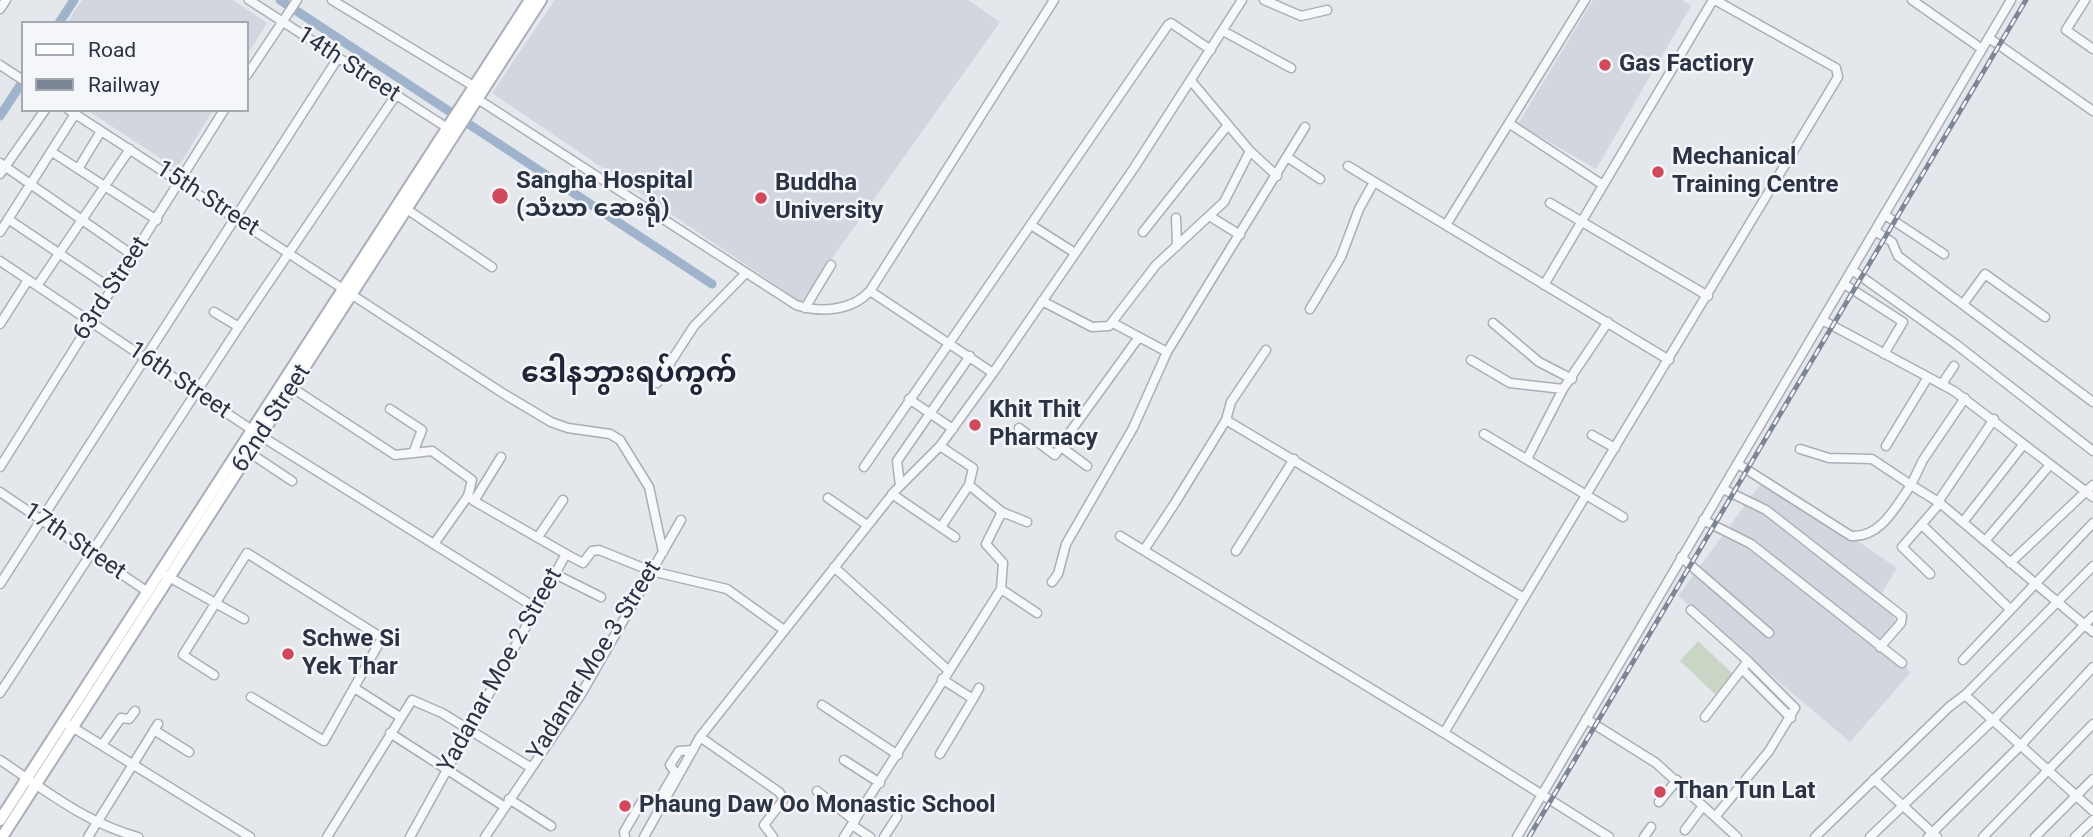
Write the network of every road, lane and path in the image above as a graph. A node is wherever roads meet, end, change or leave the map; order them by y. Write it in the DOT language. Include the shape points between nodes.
graph roads {
  1 [pos="6,0"];
  2 [pos="248,0"];
  3 [pos="297,0"];
  4 [pos="332,0"];
  5 [pos="530,0"];
  6 [pos="541,0"];
  7 [pos="1055,0"];
  8 [pos="1242,0"];
  9 [pos="1264,0"];
  10 [pos="1585,0"];
  11 [pos="1714,0"];
  12 [pos="1912,0"];
  13 [pos="2011,0"];
  14 [pos="2085,0"];
  15 [pos="0,9"];
  16 [pos="1327,10"];
  17 [pos="283,20"];
  18 [pos="1223,31"];
  19 [pos="1989,38"];
  20 [pos="1982,48"];
  21 [pos="2093,48"];
  22 [pos="1212,50"];
  23 [pos="338,58"];
  24 [pos="0,65"];
  25 [pos="1291,68"];
  26 [pos="248,73"];
  27 [pos="21,79"];
  28 [pos="1192,82"];
  29 [pos="396,95"];
  30 [pos="473,97"];
  31 [pos="2093,111"];
  32 [pos="44,112"];
  33 [pos="72,112"];
  34 [pos="223,112"];
  35 [pos="1510,124"];
  36 [pos="1227,126"];
  37 [pos="453,127"];
  38 [pos="1306,127"];
  39 [pos="101,131"];
  40 [pos="130,149"];
  41 [pos="1250,151"];
  42 [pos="52,152"];
  43 [pos="1287,157"];
  44 [pos="1348,166"];
  45 [pos="2,168"];
  46 [pos="78,169"];
  47 [pos="1277,176"];
  48 [pos="1320,179"];
  49 [pos="1374,182"];
  50 [pos="180,183"];
  51 [pos="31,184"];
  52 [pos="1603,185"];
  53 [pos="104,187"];
  54 [pos="1550,204"];
  55 [pos="408,210"];
  56 [pos="1885,215"];
  57 [pos="1211,217"];
  58 [pos="237,218"];
  59 [pos="1176,218"];
  60 [pos="8,219"];
  61 [pos="80,219"];
  62 [pos="157,220"];
  63 [pos="1581,222"];
  64 [pos="1031,225"];
  65 [pos="1446,225"];
  66 [pos="1875,231"];
  67 [pos="0,232"];
  68 [pos="1143,232"];
  69 [pos="1240,234"];
  70 [pos="1177,246"];
  71 [pos="58,252"];
  72 [pos="1075,253"];
  73 [pos="289,254"];
  74 [pos="1944,254"];
  75 [pos="134,256"];
  76 [pos="0,261"];
  77 [pos="831,265"];
  78 [pos="492,267"];
  79 [pos="1852,270"];
  80 [pos="746,273"];
  81 [pos="28,280"];
  82 [pos="1844,284"];
  83 [pos="1544,285"];
  84 [pos="37,286"];
  85 [pos="112,289"];
  86 [pos="870,291"];
  87 [pos="348,293"];
  88 [pos="1708,296"];
  89 [pos="1042,301"];
  90 [pos="1964,303"];
  91 [pos="805,308"];
  92 [pos="1310,309"];
  93 [pos="214,312"];
  94 [pos="1910,312"];
  95 [pos="2045,317"];
  96 [pos="1822,320"];
  97 [pos="90,322"];
  98 [pos="1608,322"];
  99 [pos="1903,322"];
  100 [pos="1113,323"];
  101 [pos="1493,323"];
  102 [pos="0,324"];
  103 [pos="239,327"];
  104 [pos="1139,337"];
  105 [pos="950,342"];
  106 [pos="1266,350"];
  107 [pos="1167,352"];
  108 [pos="1884,354"];
  109 [pos="970,356"];
  110 [pos="147,358"];
  111 [pos="1471,360"];
  112 [pos="1669,360"];
  113 [pos="1954,366"];
  114 [pos="993,373"];
  115 [pos="1928,377"];
  116 [pos="1572,379"];
  117 [pos="657,383"];
  118 [pos="1942,384"];
  119 [pos="288,385"];
  120 [pos="1563,389"];
  121 [pos="197,393"];
  122 [pos="1965,398"];
  123 [pos="909,399"];
  124 [pos="2093,402"];
  125 [pos="390,409"];
  126 [pos="930,413"];
  127 [pos="1994,419"];
  128 [pos="1226,420"];
  129 [pos="1019,428"];
  130 [pos="953,429"];
  131 [pos="257,433"];
  132 [pos="1484,434"];
  133 [pos="1592,435"];
  134 [pos="2023,444"];
  135 [pos="940,446"];
  136 [pos="1886,446"];
  137 [pos="1060,448"];
  138 [pos="1615,448"];
  139 [pos="1800,449"];
  140 [pos="2093,451"];
  141 [pos="250,453"];
  142 [pos="414,453"];
  143 [pos="501,457"];
  144 [pos="1294,459"];
  145 [pos="1527,460"];
  146 [pos="1738,464"];
  147 [pos="1087,466"];
  148 [pos="2049,466"];
  149 [pos="0,467"];
  150 [pos="864,467"];
  151 [pos="292,481"];
  152 [pos="1911,484"];
  153 [pos="900,485"];
  154 [pos="970,485"];
  155 [pos="1723,489"];
  156 [pos="0,492"];
  157 [pos="2091,492"];
  158 [pos="892,494"];
  159 [pos="1586,497"];
  160 [pos="471,498"];
  161 [pos="828,498"];
  162 [pos="563,500"];
  163 [pos="1939,503"];
  164 [pos="1002,513"];
  165 [pos="1623,517"];
  166 [pos="40,519"];
  167 [pos="681,520"];
  168 [pos="1703,520"];
  169 [pos="1027,522"];
  170 [pos="1962,522"];
  171 [pos="2093,523"];
  172 [pos="867,525"];
  173 [pos="1922,525"];
  174 [pos="941,527"];
  175 [pos="1120,536"];
  176 [pos="538,537"];
  177 [pos="956,537"];
  178 [pos="1984,541"];
  179 [pos="434,544"];
  180 [pos="1144,550"];
  181 [pos="1236,551"];
  182 [pos="663,552"];
  183 [pos="90,553"];
  184 [pos="566,554"];
  185 [pos="1681,557"];
  186 [pos="2010,563"];
  187 [pos="2093,566"];
  188 [pos="834,567"];
  189 [pos="651,571"];
  190 [pos="555,574"];
  191 [pos="1930,574"];
  192 [pos="165,576"];
  193 [pos="1052,582"];
  194 [pos="2034,582"];
  195 [pos="0,584"];
  196 [pos="1001,589"];
  197 [pos="148,592"];
  198 [pos="601,597"];
  199 [pos="1524,598"];
  200 [pos="214,601"];
  201 [pos="2056,602"];
  202 [pos="536,608"];
  203 [pos="2010,609"];
  204 [pos="1691,610"];
  205 [pos="1037,613"];
  206 [pos="2093,616"];
  207 [pos="244,619"];
  208 [pos="2085,624"];
  209 [pos="784,630"];
  210 [pos="2093,632"];
  211 [pos="1769,633"];
  212 [pos="1880,647"];
  213 [pos="1963,660"];
  214 [pos="1748,661"];
  215 [pos="1902,663"];
  216 [pos="2093,667"];
  217 [pos="948,670"];
  218 [pos="1743,670"];
  219 [pos="214,675"];
  220 [pos="942,680"];
  221 [pos="979,688"];
  222 [pos="356,689"];
  223 [pos="0,693"];
  224 [pos="1965,695"];
  225 [pos="251,697"];
  226 [pos="973,699"];
  227 [pos="822,705"];
  228 [pos="135,711"];
  229 [pos="400,716"];
  230 [pos="1705,717"];
  231 [pos="1791,718"];
  232 [pos="1586,719"];
  233 [pos="1993,720"];
  234 [pos="2093,724"];
  235 [pos="68,725"];
  236 [pos="467,728"];
  237 [pos="390,733"];
  238 [pos="1444,733"];
  239 [pos="700,737"];
  240 [pos="2022,744"];
  241 [pos="102,746"];
  242 [pos="693,750"];
  243 [pos="190,751"];
  244 [pos="940,754"];
  245 [pos="898,755"];
  246 [pos="0,760"];
  247 [pos="844,760"];
  248 [pos="132,764"];
  249 [pos="530,767"];
  250 [pos="445,770"];
  251 [pos="2050,770"];
  252 [pos="1677,779"];
  253 [pos="1874,779"];
  254 [pos="2093,779"];
  255 [pos="31,782"];
  256 [pos="880,783"];
  257 [pos="817,791"];
  258 [pos="1542,794"];
  259 [pos="2077,797"];
  260 [pos="1659,802"];
  261 [pos="507,803"];
  262 [pos="1903,805"];
  263 [pos="1703,806"];
  264 [pos="2093,811"];
  265 [pos="897,817"];
  266 [pos="1715,817"];
  267 [pos="0,820"];
  268 [pos="2093,820"];
  269 [pos="96,823"];
  270 [pos="854,823"];
  271 [pos="551,826"];
  272 [pos="1651,827"];
  273 [pos="1685,830"];
  274 [pos="247,836"];
  275 [pos="1933,836"];
  276 [pos="2,837"];
  277 [pos="88,837"];
  278 [pos="138,837"];
  279 [pos="327,837"];
  280 [pos="410,837"];
  281 [pos="485,837"];
  282 [pos="625,837"];
  283 [pos="645,837"];
  284 [pos="773,837"];
  285 [pos="844,837"];
  286 [pos="870,837"];
  287 [pos="884,837"];
  288 [pos="1517,837"];
  289 [pos="1609,837"];
  290 [pos="1644,837"];
  291 [pos="1737,837"];
  292 [pos="1815,837"];
  293 [pos="1870,837"];
  294 [pos="1983,837"];
  295 [pos="2035,837"];
  296 [pos="2075,837"];
  1 -- 15 [label="street"];
  2 -- 17 [label="street, 14th Street"];
  3 -- 17 [label="street"];
  4 -- 30 [label="street"];
  5 -- 30 [label="main road, 62nd Street"];
  6 -- 30 [label="main road, 62nd Street"];
  7 -- 86 [label="street"];
  8 -- 18 [label="street"];
  9 -- 16 [label="street" via="1301,16"];
  10 -- 35 [label="street"];
  11 -- 52 [label="street"];
  11 -- 88 [label="street" via="1836,68 1838,75"];
  12 -- 20 [label="street"];
  13 -- 19 [label="street"];
  14 -- 21 [label="street" via="2066,30"];
  17 -- 23 [label="street, 14th Street"];
  17 -- 26 [label="street"];
  18 -- 22 [label="street"];
  18 -- 25 [label="street"];
  19 -- 20 [label="street"];
  19 -- 31 [label="street"];
  20 -- 56 [label="street"];
  22 -- 28 [label="street"];
  22 -- 64 [label="street" via="1170,24"];
  23 -- 29 [label="street, 14th Street"];
  23 -- 58 [label="street"];
  24 -- 27 [label="street"];
  28 -- 36 [label="street"];
  28 -- 72 [label="street"];
  29 -- 37 [label="street, 14th Street"];
  29 -- 73 [label="street"];
  30 -- 37 [label="main road, 62nd Street"];
  30 -- 80 [label="street"];
  32 -- 45 [label="street"];
  33 -- 39 [label="street, 15th Street"];
  33 -- 42 [label="street"];
  34 -- 50 [label="street, 63rd Street"];
  35 -- 52 [label="street"];
  35 -- 65 [label="street"];
  36 -- 41 [label="street"];
  36 -- 68 [label="street"];
  37 -- 55 [label="main road, 62nd Street"];
  37 -- 87 [label="main road, 62nd Street"];
  38 -- 43 [label="street"];
  39 -- 40 [label="street, 15th Street"];
  39 -- 46 [label="street"];
  40 -- 50 [label="street, 15th Street"];
  40 -- 53 [label="street"];
  41 -- 47 [label="street"];
  41 -- 57 [label="street" via="1229,194"];
  42 -- 46 [label="street"];
  42 -- 51 [label="street"];
  43 -- 47 [label="street"];
  43 -- 48 [label="street"];
  44 -- 49 [label="street"];
  45 -- 51 [label="street"];
  46 -- 53 [label="street"];
  47 -- 69 [label="street"];
  49 -- 65 [label="street"];
  49 -- 92 [label="street" via="1341,257"];
  50 -- 58 [label="street, 15th Street"];
  50 -- 62 [label="street, 63rd Street"];
  51 -- 60 [label="street"];
  51 -- 61 [label="street"];
  52 -- 63 [label="street"];
  53 -- 61 [label="street"];
  53 -- 62 [label="street"];
  54 -- 63 [label="street"];
  55 -- 78 [label="street"];
  55 -- 87 [label="main road, 62nd Street"];
  56 -- 66 [label="street"];
  56 -- 74 [label="street"];
  57 -- 69 [label="street"];
  57 -- 70 [label="street"];
  58 -- 73 [label="street, 15th Street"];
  58 -- 110 [label="street"];
  59 -- 70 [label="street"];
  60 -- 67 [label="street"];
  60 -- 71 [label="street"];
  61 -- 71 [label="street"];
  61 -- 75 [label="street"];
  62 -- 75 [label="street, 63rd Street"];
  63 -- 83 [label="street"];
  63 -- 88 [label="street"];
  64 -- 72 [label="street"];
  64 -- 105 [label="street"];
  65 -- 83 [label="street"];
  66 -- 79 [label="street"];
  66 -- 90 [label="street" via="1892,242 1898,256"];
  69 -- 107 [label="street"];
  70 -- 100 [label="street" via="1150,271"];
  71 -- 84 [label="street"];
  71 -- 85 [label="street"];
  72 -- 89 [label="street"];
  73 -- 87 [label="street, 15th Street"];
  73 -- 103 [label="street"];
  75 -- 85 [label="street, 63rd Street"];
  76 -- 81 [label="street, 16th Street"];
  77 -- 91 [label="street"];
  79 -- 82 [label="street"];
  79 -- 94 [label="street"];
  80 -- 91 [label="street"];
  80 -- 117 [label="street" via="694,326"];
  81 -- 84 [label="street, 16th Street"];
  81 -- 102 [label="street"];
  82 -- 96 [label="street"];
  82 -- 99 [label="street"];
  83 -- 98 [label="street"];
  84 -- 97 [label="street, 16th Street"];
  85 -- 97 [label="street, 63rd Street"];
  86 -- 91 [label="street" via="850,304"];
  86 -- 105 [label="street"];
  87 -- 119 [label="main road, 62nd Street"];
  87 -- 182 [label="street" via="551,422 620,440 649,487"];
  88 -- 112 [label="street"];
  89 -- 100 [label="street" via="1092,327"];
  89 -- 114 [label="street"];
  90 -- 95 [label="street" via="1985,274"];
  90 -- 124 [label="street"];
  93 -- 103 [label="street"];
  94 -- 99 [label="street"];
  94 -- 140 [label="street"];
  96 -- 108 [label="street"];
  96 -- 146 [label="street"];
  97 -- 110 [label="street, 16th Street"];
  97 -- 149 [label="street, 63rd Street"];
  98 -- 112 [label="street"];
  98 -- 116 [label="street"];
  99 -- 108 [label="street"];
  100 -- 104 [label="street"];
  101 -- 116 [label="street" via="1539,362"];
  103 -- 121 [label="street"];
  104 -- 107 [label="street"];
  104 -- 137 [label="street"];
  105 -- 109 [label="street"];
  105 -- 123 [label="street"];
  106 -- 128 [label="street" via="1231,402"];
  107 -- 193 [label="street" via="1133,428 1066,544"];
  108 -- 115 [label="street"];
  109 -- 114 [label="street"];
  109 -- 126 [label="street"];
  110 -- 121 [label="street, 16th Street"];
  110 -- 166 [label="street"];
  111 -- 120 [label="street" via="1510,383"];
  112 -- 138 [label="street"];
  113 -- 118 [label="street"];
  114 -- 130 [label="street"];
  115 -- 118 [label="street"];
  115 -- 136 [label="street"];
  116 -- 120 [label="street"];
  118 -- 122 [label="street"];
  119 -- 131 [label="main road, 62nd Street"];
  119 -- 142 [label="street" via="395,454"];
  120 -- 145 [label="street"];
  121 -- 131 [label="street, 16th Street"];
  121 -- 183 [label="street"];
  122 -- 127 [label="street"];
  122 -- 152 [label="street"];
  123 -- 126 [label="street"];
  123 -- 150 [label="street"];
  125 -- 142 [label="street" via="422,430"];
  126 -- 130 [label="street"];
  126 -- 153 [label="street" via="897,461"];
  127 -- 134 [label="street"];
  127 -- 163 [label="street"];
  128 -- 144 [label="street"];
  128 -- 180 [label="street"];
  129 -- 137 [label="street" via="1055,455"];
  130 -- 135 [label="street"];
  131 -- 141 [label="main road, 62nd Street"];
  131 -- 179 [label="street, 16th Street"];
  131 -- 192 [label="main road, 62nd Street"];
  132 -- 145 [label="street"];
  133 -- 138 [label="street"];
  134 -- 148 [label="street"];
  134 -- 170 [label="street"];
  135 -- 153 [label="street"];
  135 -- 154 [label="street" via="973,468"];
  137 -- 147 [label="street"];
  138 -- 159 [label="street"];
  139 -- 152 [label="street" via="1829,458 1872,459"];
  141 -- 151 [label="street"];
  141 -- 192 [label="main road, 62nd Street"];
  142 -- 160 [label="street" via="432,451 470,477"];
  143 -- 160 [label="street"];
  144 -- 181 [label="street"];
  144 -- 199 [label="street"];
  145 -- 159 [label="street"];
  146 -- 152 [label="street" via="1855,537 1887,520"];
  146 -- 155 [label="street"];
  148 -- 157 [label="street"];
  148 -- 178 [label="street"];
  152 -- 163 [label="street"];
  153 -- 158 [label="street"];
  154 -- 164 [label="street"];
  154 -- 174 [label="street"];
  155 -- 168 [label="street"];
  155 -- 212 [label="street" via="1766,510 1902,616"];
  156 -- 166 [label="street, 17th Street"];
  157 -- 186 [label="street"];
  158 -- 172 [label="street"];
  158 -- 174 [label="street"];
  159 -- 165 [label="street"];
  159 -- 199 [label="street"];
  160 -- 176 [label="street"];
  160 -- 179 [label="street"];
  161 -- 172 [label="street"];
  162 -- 176 [label="street"];
  163 -- 170 [label="street"];
  163 -- 173 [label="street"];
  164 -- 169 [label="street"];
  164 -- 196 [label="street" via="986,544 1003,563"];
  166 -- 183 [label="street, 17th Street"];
  166 -- 195 [label="street"];
  167 -- 182 [label="street, Yadanar Moe 3 Street"];
  168 -- 185 [label="street"];
  168 -- 212 [label="street" via="1751,544"];
  170 -- 178 [label="street"];
  171 -- 194 [label="street"];
  172 -- 188 [label="street"];
  173 -- 191 [label="street" via="1902,549"];
  173 -- 203 [label="street"];
  174 -- 177 [label="street"];
  175 -- 180 [label="street"];
  176 -- 184 [label="street"];
  178 -- 186 [label="street"];
  179 -- 202 [label="street, 16th Street"];
  180 -- 238 [label="street"];
  182 -- 189 [label="street, Yadanar Moe 3 Street"];
  183 -- 197 [label="street, 17th Street"];
  183 -- 223 [label="street"];
  184 -- 189 [label="street, Yadanar Moe 2 Street" via="583,563 592,551 599,550"];
  184 -- 190 [label="street, Yadanar Moe 2 Street"];
  185 -- 211 [label="street"];
  185 -- 232 [label="street"];
  186 -- 194 [label="street"];
  187 -- 201 [label="street"];
  188 -- 209 [label="street"];
  188 -- 217 [label="street"];
  189 -- 209 [label="street" via="727,589"];
  189 -- 249 [label="street, Yadanar Moe 3 Street" via="580,696"];
  190 -- 198 [label="street"];
  190 -- 202 [label="street, Yadanar Moe 2 Street"];
  192 -- 197 [label="main road, 62nd Street"];
  192 -- 200 [label="street"];
  192 -- 235 [label="main road, 62nd Street"];
  194 -- 201 [label="street"];
  194 -- 203 [label="street"];
  196 -- 205 [label="street"];
  196 -- 217 [label="street"];
  197 -- 235 [label="main road, 62nd Street"];
  199 -- 238 [label="street"];
  200 -- 207 [label="street"];
  200 -- 219 [label="street" via="182,656"];
  200 -- 222 [label="street" via="244,554 252,554 382,638"];
  201 -- 208 [label="street"];
  201 -- 224 [label="street"];
  202 -- 236 [label="street, Yadanar Moe 2 Street"];
  203 -- 213 [label="street"];
  204 -- 214 [label="street"];
  206 -- 208 [label="street"];
  208 -- 210 [label="street"];
  208 -- 233 [label="street"];
  209 -- 239 [label="street"];
  212 -- 215 [label="street"];
  214 -- 218 [label="street"];
  214 -- 231 [label="street" via="1795,706"];
  216 -- 240 [label="street"];
  217 -- 220 [label="street"];
  218 -- 230 [label="street"];
  218 -- 231 [label="street"];
  220 -- 226 [label="street"];
  220 -- 245 [label="street"];
  221 -- 226 [label="street"];
  222 -- 225 [label="street" via="323,741"];
  222 -- 229 [label="street"];
  224 -- 233 [label="street"];
  224 -- 253 [label="street"];
  226 -- 244 [label="street"];
  227 -- 245 [label="street"];
  228 -- 241 [label="street" via="129,719 120,719"];
  229 -- 236 [label="street" via="411,699 416,699"];
  229 -- 237 [label="street"];
  231 -- 266 [label="street"];
  232 -- 252 [label="street"];
  232 -- 258 [label="street"];
  233 -- 240 [label="street"];
  233 -- 262 [label="street"];
  234 -- 251 [label="street"];
  235 -- 241 [label="street"];
  235 -- 255 [label="main road, 62nd Street"];
  236 -- 249 [label="street"];
  236 -- 250 [label="street, Yadanar Moe 2 Street"];
  237 -- 250 [label="street"];
  237 -- 279 [label="street"];
  238 -- 258 [label="street"];
  239 -- 242 [label="street"];
  239 -- 284 [label="street" via="779,792 784,799 764,825"];
  240 -- 251 [label="street"];
  240 -- 275 [label="street"];
  241 -- 248 [label="street"];
  242 -- 282 [label="street" via="679,751 670,765 675,772 660,798 642,800"];
  242 -- 283 [label="street"];
  243 -- 248 [label="street" via="156,727"];
  245 -- 256 [label="street"];
  246 -- 255 [label="street"];
  247 -- 256 [label="street"];
  248 -- 269 [label="street"];
  248 -- 274 [label="street"];
  249 -- 261 [label="street, Yadanar Moe 3 Street"];
  250 -- 261 [label="street"];
  250 -- 280 [label="street, Yadanar Moe 2 Street"];
  251 -- 259 [label="street"];
  251 -- 294 [label="street"];
  252 -- 260 [label="street"];
  252 -- 263 [label="street"];
  253 -- 262 [label="street"];
  253 -- 292 [label="street"];
  254 -- 259 [label="street"];
  255 -- 267 [label="main road, 62nd Street"];
  255 -- 269 [label="street"];
  255 -- 276 [label="main road, 62nd Street"];
  256 -- 270 [label="street"];
  257 -- 270 [label="street"];
  258 -- 288 [label="street"];
  258 -- 289 [label="street"];
  259 -- 264 [label="street"];
  259 -- 295 [label="street"];
  261 -- 271 [label="street"];
  261 -- 281 [label="street, Yadanar Moe 3 Street"];
  262 -- 275 [label="street"];
  262 -- 293 [label="street"];
  263 -- 266 [label="street"];
  263 -- 273 [label="street"];
  265 -- 287 [label="street"];
  266 -- 291 [label="street"];
  268 -- 296 [label="street"];
  269 -- 277 [label="street"];
  269 -- 278 [label="street"];
  270 -- 285 [label="street"];
  270 -- 286 [label="street"];
  272 -- 290 [label="street"];
}
